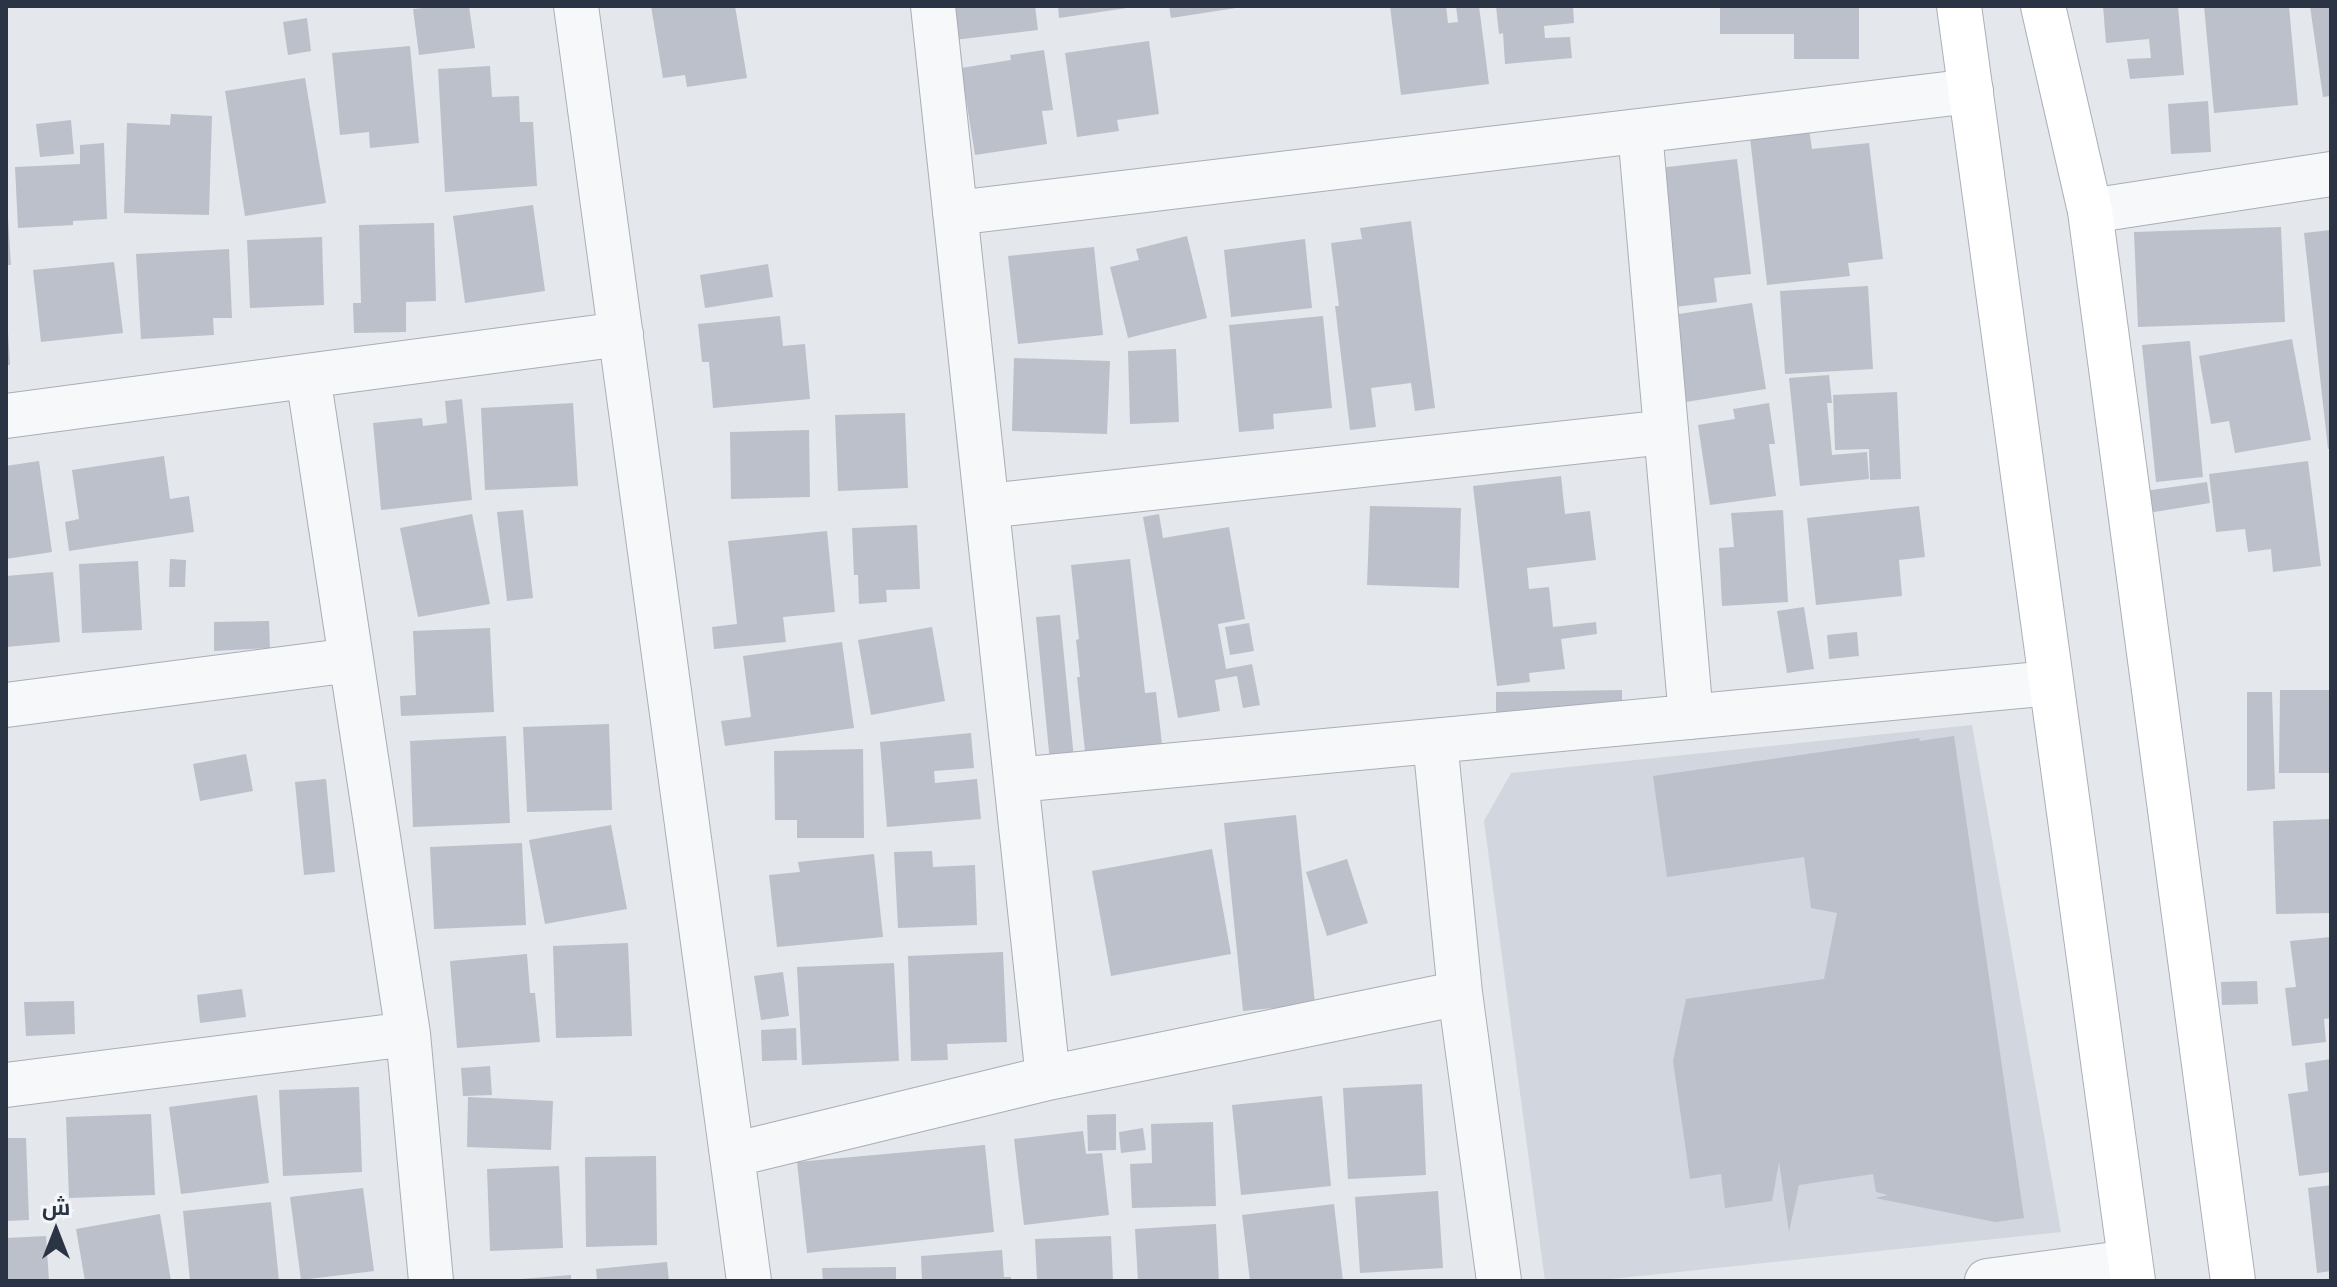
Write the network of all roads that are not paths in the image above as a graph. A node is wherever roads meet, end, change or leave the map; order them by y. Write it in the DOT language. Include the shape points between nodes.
graph roads {
  1 [pos="576,6"];
  2 [pos="933,6"];
  3 [pos="1959,6"];
  4 [pos="2043,6"];
  5 [pos="1971,91"];
  6 [pos="1640,131"];
  7 [pos="2331,174"];
  8 [pos="2090,211"];
  9 [pos="955,213"];
  10 [pos="621,334"];
  11 [pos="308,376"];
  12 [pos="6,416"];
  13 [pos="1666,432"];
  14 [pos="987,506"];
  15 [pos="351,660"];
  16 [pos="2051,683"];
  17 [pos="6,705"];
  18 [pos="1691,717"];
  19 [pos="1435,741"];
  20 [pos="1016,780"];
  21 [pos="1460,993"];
  22 [pos="408,1034"];
  23 [pos="1048,1078"];
  24 [pos="6,1085"];
  25 [pos="732,1155"];
  26 [pos="2131,1272"];
  27 [pos="431,1281"];
  28 [pos="749,1281"];
  29 [pos="1499,1281"];
  30 [pos="1987,1281"];
  31 [pos="2233,1281"];
  1 -- 10 [label="street"];
  2 -- 9 [label="street"];
  3 -- 5 [label="street"];
  4 -- 8 [label="street"];
  5 -- 6 [label="street"];
  5 -- 16 [label="street"];
  6 -- 9 [label="street"];
  6 -- 13 [label="street"];
  7 -- 8 [label="street"];
  8 -- 31 [label="street"];
  9 -- 14 [label="street"];
  10 -- 11 [label="street"];
  10 -- 25 [label="street"];
  11 -- 12 [label="street"];
  11 -- 15 [label="street"];
  13 -- 14 [label="street"];
  13 -- 18 [label="street"];
  14 -- 20 [label="street"];
  15 -- 17 [label="street"];
  15 -- 22 [label="street"];
  16 -- 18 [label="street"];
  16 -- 26 [label="street"];
  18 -- 19 [label="street"];
  19 -- 20 [label="street"];
  19 -- 21 [label="street"];
  20 -- 23 [label="street"];
  21 -- 23 [label="street"];
  21 -- 29 [label="street"];
  22 -- 24 [label="street"];
  22 -- 27 [label="street"];
  23 -- 25 [label="street"];
  25 -- 28 [label="street"];
  26 -- 30 [label="street"];
}
